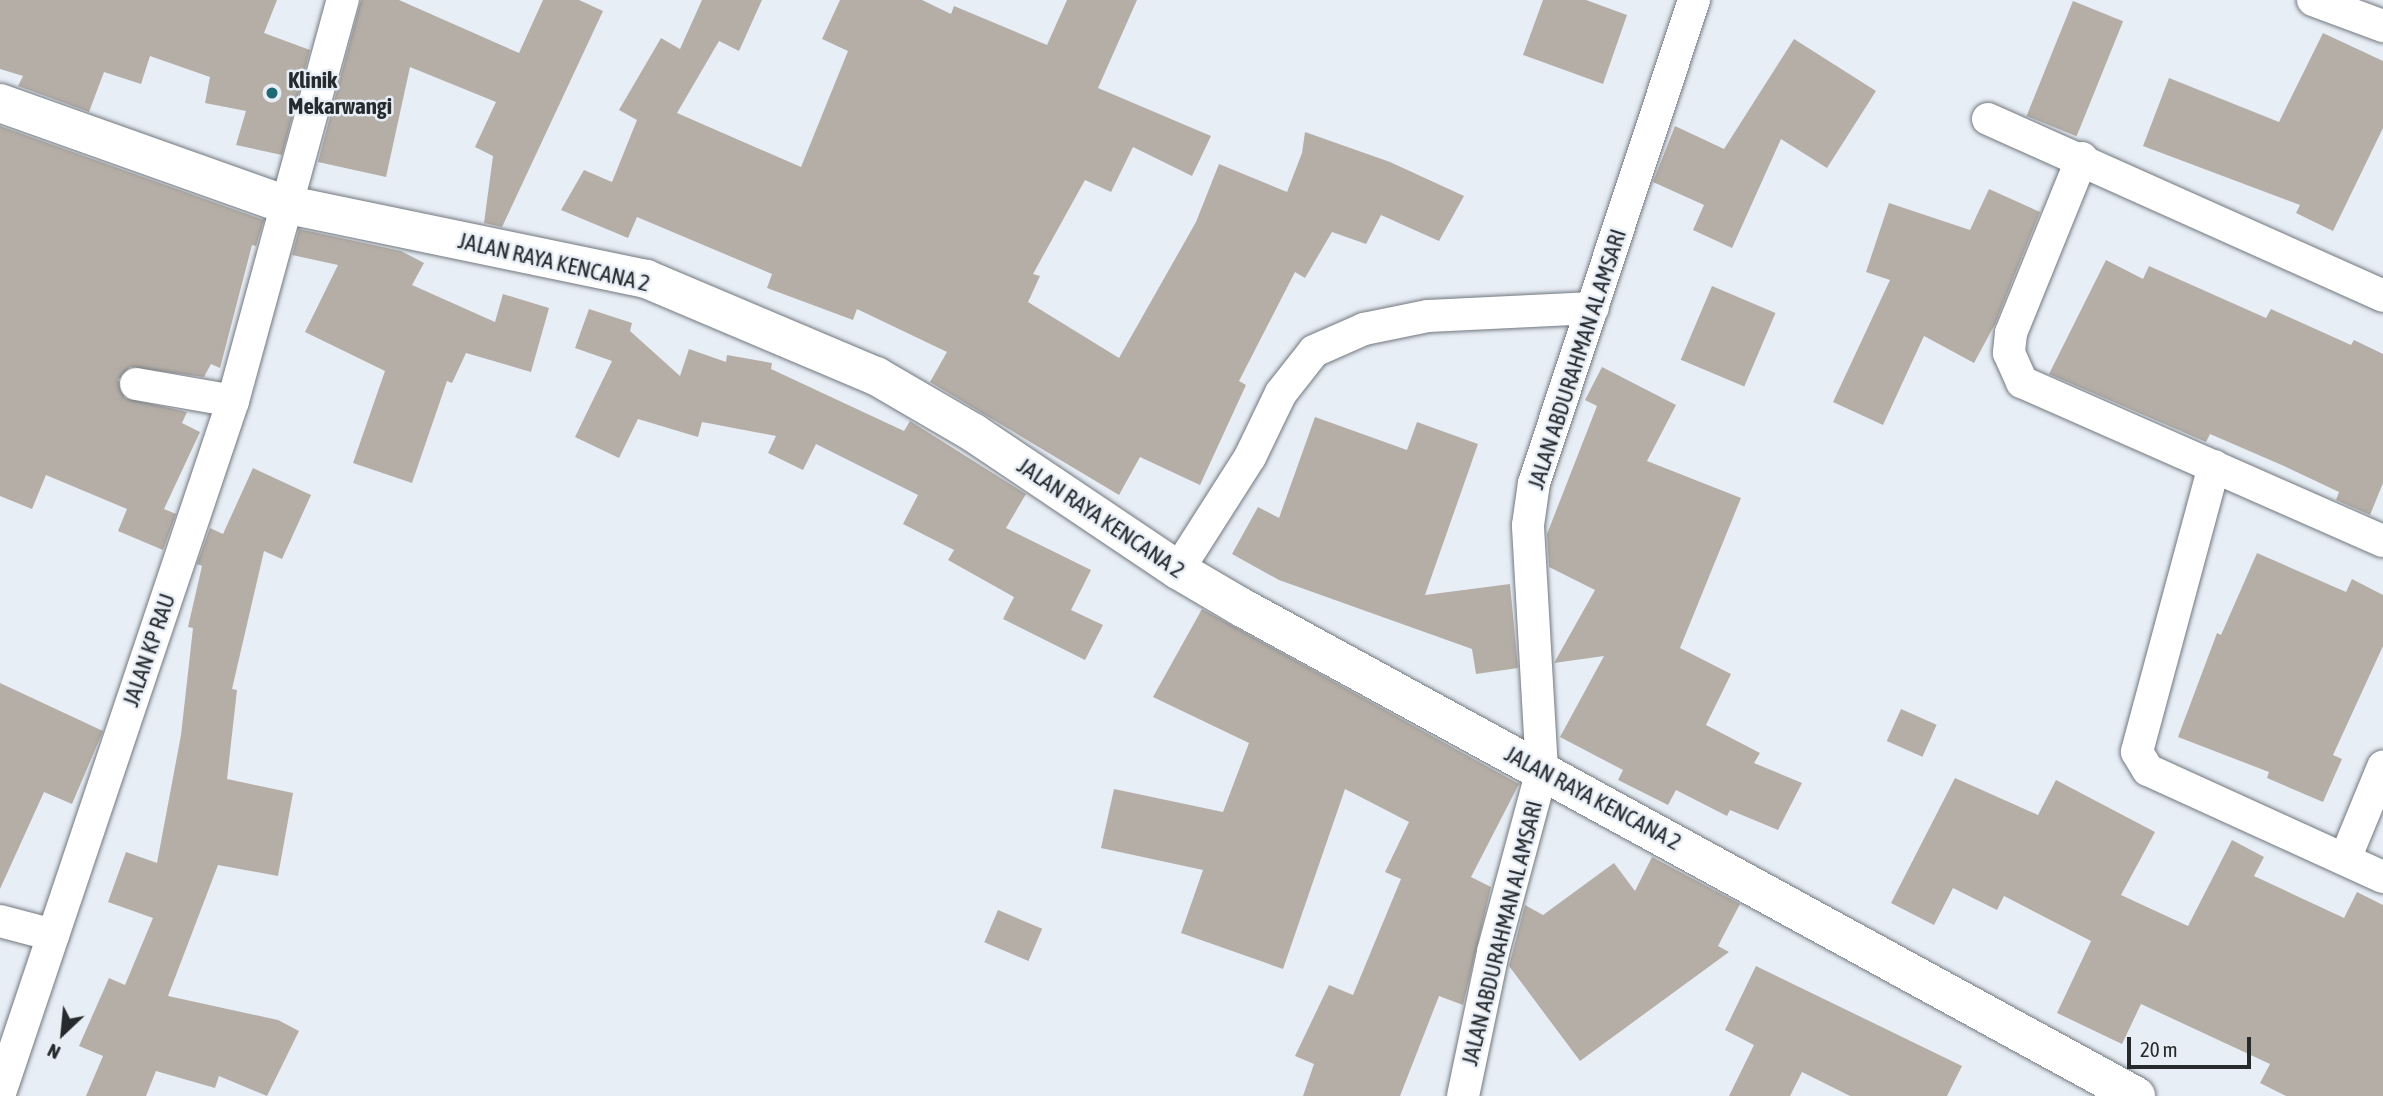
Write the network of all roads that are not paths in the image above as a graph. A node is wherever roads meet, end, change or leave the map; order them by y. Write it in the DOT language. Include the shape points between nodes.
graph roads {
  1 [pos="343,0"];
  2 [pos="1694,0"];
  3 [pos="2313,0"];
  4 [pos="2383,26"];
  5 [pos="0,103"];
  6 [pos="1988,119"];
  7 [pos="2082,158"];
  8 [pos="284,204"];
  9 [pos="2383,296"];
  10 [pos="1593,308"];
  11 [pos="136,384"];
  12 [pos="233,401"];
  13 [pos="2214,466"];
  14 [pos="2383,541"];
  15 [pos="1178,570"];
  16 [pos="2383,767"];
  17 [pos="1542,770"];
  18 [pos="2346,859"];
  19 [pos="2383,877"];
  20 [pos="0,921"];
  21 [pos="53,935"];
  22 [pos="0,1093"];
  23 [pos="1463,1096"];
  24 [pos="2136,1096"];
  1 -- 8 [label="street, JALAN KP RAU"];
  2 -- 10 [label="street, JALAN ABDURAHMAN AL AMSARI"];
  3 -- 4 [label="street"];
  5 -- 8 [label="street, JALAN RAYA KENCANA 2"];
  6 -- 7 [label="street"];
  7 -- 9 [label="street"];
  7 -- 13 [label="street" via="2011,333 2012,365 2022,382 2035,390"];
  8 -- 12 [label="street, JALAN KP RAU"];
  8 -- 15 [label="street, JALAN RAYA KENCANA 2" via="646,279 782,333 876,376 974,433"];
  10 -- 15 [label="street" via="1427,316 1364,329 1314,351 1281,393 1250,457"];
  10 -- 17 [label="street, JALAN ABDURAHMAN AL AMSARI" via="1534,483 1528,525"];
  11 -- 12 [label="street"];
  12 -- 21 [label="street, JALAN KP RAU"];
  13 -- 14 [label="street"];
  13 -- 18 [label="street" via="2137,752 2148,770"];
  15 -- 17 [label="street, JALAN RAYA KENCANA 2"];
  16 -- 18 [label="street"];
  17 -- 23 [label="street, JALAN ABDURAHMAN AL AMSARI" via="1493,952"];
  17 -- 24 [label="street, JALAN RAYA KENCANA 2"];
  18 -- 19 [label="street"];
  20 -- 21 [label="street"];
  21 -- 22 [label="street, JALAN KP RAU"];
}
